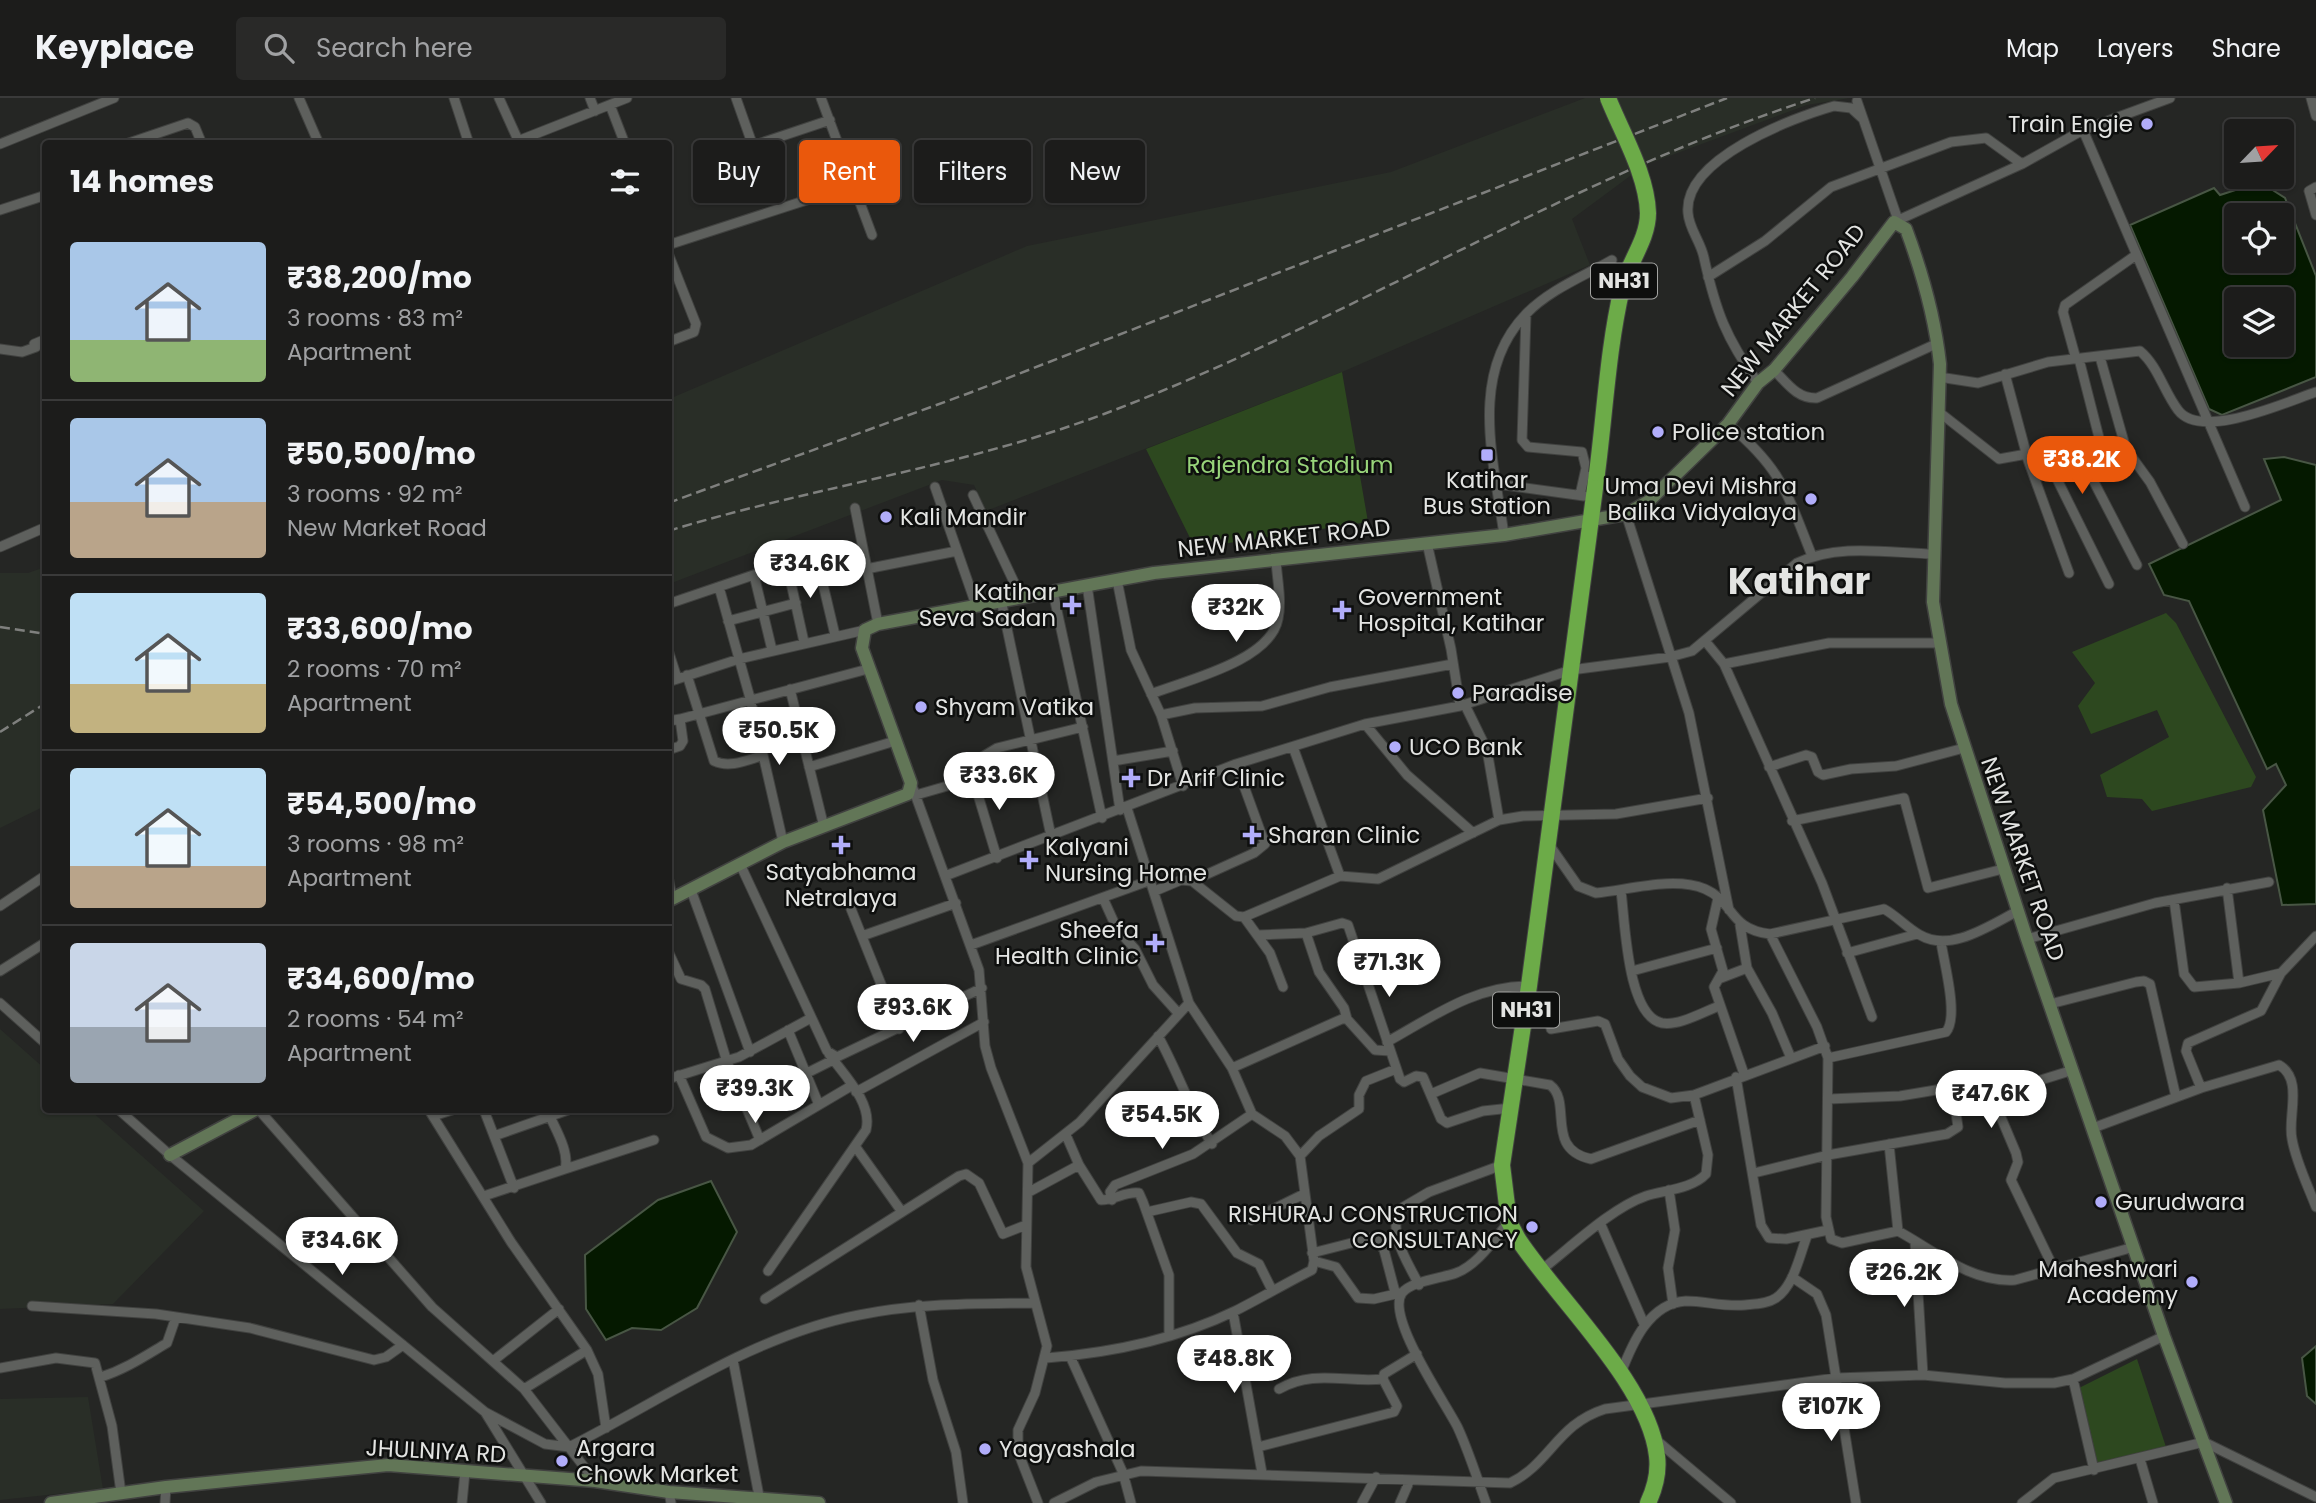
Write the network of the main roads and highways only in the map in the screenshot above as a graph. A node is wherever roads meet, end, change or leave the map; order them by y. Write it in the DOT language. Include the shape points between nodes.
graph roads {
  1 [pos="1608,98"];
  2 [pos="1648,1503"];
  1 -- 2 [label="highway, NH31, bridge" via="1642,183 1648,216 1620,297 1598,473 1587,497 1591,519 1502,1164 1509,1222 1540,1271 1620,1373 1653,1438 1658,1463"];
}
